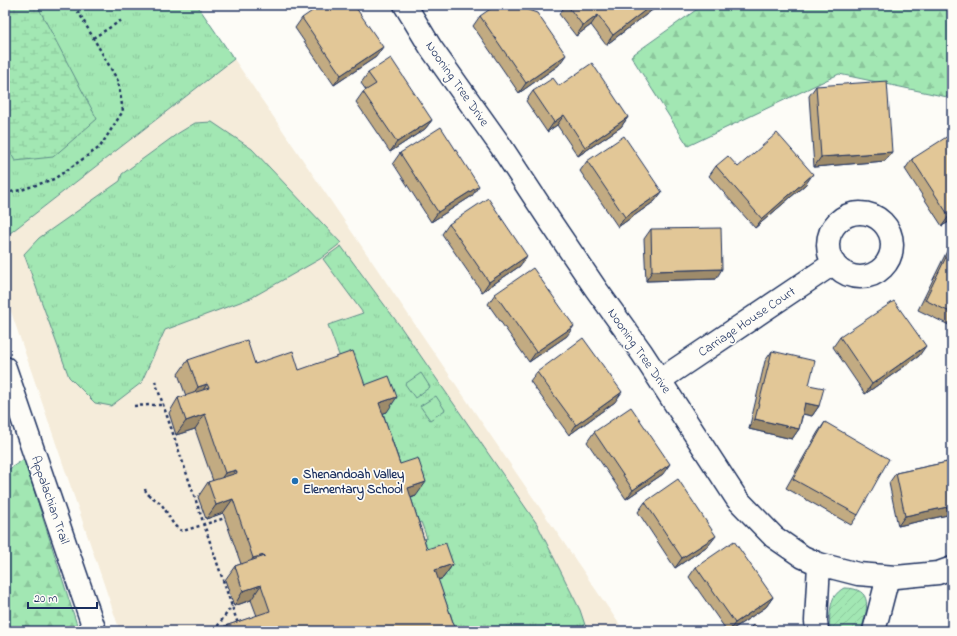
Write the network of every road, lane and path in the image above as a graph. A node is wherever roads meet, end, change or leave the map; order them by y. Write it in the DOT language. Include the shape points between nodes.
graph roads {
  1 [pos="73,5"];
  2 [pos="405,5"];
  3 [pos="122,20"];
  4 [pos="94,38"];
  5 [pos="5,193"];
  6 [pos="834,263"];
  7 [pos="5,368"];
  8 [pos="660,380"];
  9 [pos="155,381"];
  10 [pos="163,405"];
  11 [pos="134,406"];
  12 [pos="145,489"];
  13 [pos="225,518"];
  14 [pos="204,524"];
  15 [pos="819,564"];
  16 [pos="952,568"];
  17 [pos="888,577"];
  18 [pos="232,606"];
  19 [pos="240,630"];
  20 [pos="95,631"];
  21 [pos="214,631"];
  22 [pos="817,631"];
  23 [pos="874,631"];
  1 -- 4 [label="path"];
  2 -- 8 [label="street, Nooning Tree Drive" via="435,53"];
  3 -- 4 [label="path"];
  4 -- 5 [label="path" via="118,81 123,111 100,147 60,175 41,184"];
  6 -- 8 [label="street, Carriage House Court"];
  7 -- 20 [label="street, Appalachian Trail"];
  8 -- 15 [label="street, Nooning Tree Drive" via="737,499 774,537 803,557"];
  9 -- 10 [label="path"];
  10 -- 11 [label="path"];
  10 -- 14 [label="path"];
  12 -- 14 [label="path" via="149,496 166,510 178,529 183,531"];
  13 -- 14 [label="path"];
  14 -- 18 [label="path"];
  15 -- 17 [label="street, Nooning Tree Drive" via="858,574"];
  15 -- 22 [label="street"];
  16 -- 17 [label="street, Nooning Tree Drive" via="938,573"];
  17 -- 23 [label="street"];
  18 -- 19 [label="path"];
  18 -- 21 [label="path"];
}
